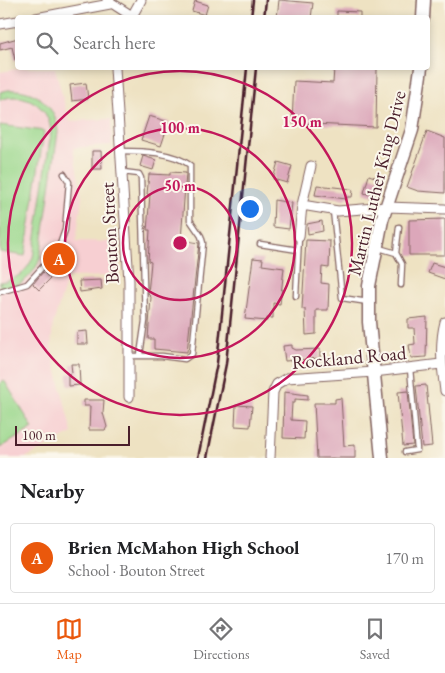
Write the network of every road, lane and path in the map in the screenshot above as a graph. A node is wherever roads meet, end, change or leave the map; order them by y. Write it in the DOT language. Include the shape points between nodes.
graph roads {
  1 [pos="141,0"];
  2 [pos="424,0"];
  3 [pos="108,2"];
  4 [pos="50,15"];
  5 [pos="129,15"];
  6 [pos="133,15"];
  7 [pos="423,15"];
  8 [pos="15,22"];
  9 [pos="0,24"];
  10 [pos="115,70"];
  11 [pos="421,70"];
  12 [pos="121,151"];
  13 [pos="311,166"];
  14 [pos="123,172"];
  15 [pos="64,174"];
  16 [pos="302,206"];
  17 [pos="387,207"];
  18 [pos="445,209"];
  19 [pos="333,210"];
  20 [pos="399,228"];
  21 [pos="299,237"];
  22 [pos="260,244"];
  23 [pos="375,247"];
  24 [pos="298,250"];
  25 [pos="396,253"];
  26 [pos="401,285"];
  27 [pos="0,292"];
  28 [pos="296,296"];
  29 [pos="369,302"];
  30 [pos="445,322"];
  31 [pos="140,355"];
  32 [pos="129,356"];
  33 [pos="441,364"];
  34 [pos="410,368"];
  35 [pos="374,372"];
  36 [pos="445,391"];
  37 [pos="129,397"];
  38 [pos="405,452"];
  39 [pos="270,458"];
  40 [pos="382,458"];
  1 -- 6 [label="street"];
  2 -- 7 [label="main road"];
  3 -- 4 [label="street"];
  3 -- 5 [label="street"];
  8 -- 9 [label="street"];
  10 -- 12 [label="street, Bouton Street"];
  11 -- 17 [label="main road, Martin Luther King Drive" via="412,130"];
  12 -- 14 [label="street, Bouton Street"];
  12 -- 31 [label="lane" via="151,152 190,165 190,220 203,243 192,354 185,359"];
  13 -- 16 [label="street"];
  14 -- 31 [label="lane" via="138,174 141,178 145,321"];
  14 -- 32 [label="street, Bouton Street"];
  15 -- 27 [label="lane" via="69,182 64,230 58,250 27,284"];
  16 -- 19 [label="street"];
  16 -- 21 [label="street"];
  17 -- 18 [label="street"];
  17 -- 19 [label="street"];
  17 -- 23 [label="main road, Martin Luther King Drive"];
  19 -- 29 [label="lane" via="342,298"];
  20 -- 25 [label="lane"];
  21 -- 24 [label="lane"];
  22 -- 24 [label="lane"];
  23 -- 25 [label="lane"];
  23 -- 29 [label="main road, Martin Luther King Drive"];
  24 -- 28 [label="lane"];
  25 -- 26 [label="lane" via="402,264"];
  29 -- 35 [label="main road, Martin Luther King Drive"];
  30 -- 33 [label="street" via="441,336"];
  31 -- 32 [label="lane"];
  32 -- 37 [label="street, Bouton Street"];
  33 -- 34 [label="street, Rockland Road"];
  33 -- 36 [label="street"];
  34 -- 35 [label="street, Rockland Road"];
  34 -- 38 [label="lane" via="417,450"];
  35 -- 39 [label="street, Rockland Road" via="281,380 273,392"];
  35 -- 40 [label="main road, Martin Luther King Drive"];
}
